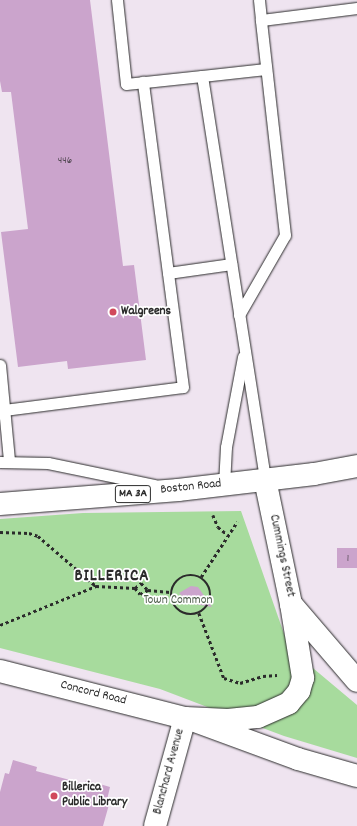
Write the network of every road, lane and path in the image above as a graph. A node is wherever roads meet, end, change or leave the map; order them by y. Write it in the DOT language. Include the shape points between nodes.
graph roads {
  1 [pos="117,0"];
  2 [pos="259,0"];
  3 [pos="357,8"];
  4 [pos="261,20"];
  5 [pos="266,69"];
  6 [pos="202,76"];
  7 [pos="143,82"];
  8 [pos="231,264"];
  9 [pos="168,273"];
  10 [pos="239,315"];
  11 [pos="244,349"];
  12 [pos="0,365"];
  13 [pos="4,410"];
  14 [pos="4,461"];
  15 [pos="357,466"];
  16 [pos="265,480"];
  17 [pos="224,485"];
  18 [pos="178,490"];
  19 [pos="0,504"];
  20 [pos="213,515"];
  21 [pos="237,522"];
  22 [pos="0,532"];
  23 [pos="228,535"];
  24 [pos="201,577"];
  25 [pos="96,586"];
  26 [pos="135,588"];
  27 [pos="148,590"];
  28 [pos="170,592"];
  29 [pos="291,604"];
  30 [pos="199,613"];
  31 [pos="0,625"];
  32 [pos="1,675"];
  33 [pos="277,675"];
  34 [pos="357,682"];
  35 [pos="185,718"];
  36 [pos="357,776"];
  37 [pos="156,826"];
  1 -- 7 [label="lane" via="126,84"];
  2 -- 4 [label="lane"];
  3 -- 4 [label="lane"];
  4 -- 5 [label="lane"];
  5 -- 6 [label="lane"];
  5 -- 10 [label="lane" via="285,235"];
  6 -- 7 [label="lane"];
  6 -- 8 [label="lane"];
  7 -- 9 [label="lane"];
  8 -- 9 [label="lane"];
  8 -- 10 [label="lane"];
  9 -- 13 [label="lane" via="183,388"];
  10 -- 11 [label="lane"];
  11 -- 16 [label="lane"];
  11 -- 17 [label="lane" via="226,447"];
  12 -- 13 [label="lane"];
  13 -- 14 [label="lane"];
  14 -- 18 [label="lane" via="48,463"];
  15 -- 16 [label="main road, Boston Road / MA 3A"];
  16 -- 17 [label="main road, Boston Road / MA 3A"];
  16 -- 29 [label="main road, Cummings Street"];
  17 -- 18 [label="main road, Boston Road / MA 3A"];
  18 -- 19 [label="main road, Boston Road / MA 3A"];
  20 -- 23 [label="path" via="218,527"];
  21 -- 23 [label="path"];
  22 -- 25 [label="path" via="29,532 38,536"];
  23 -- 24 [label="path"];
  24 -- 28 [label="path" via="182,576 176,580"];
  24 -- 30 [label="path" via="211,594 207,607"];
  25 -- 26 [label="path"];
  25 -- 31 [label="path"];
  26 -- 27 [label="path" via="140,594"];
  26 -- 27 [label="path" via="141,583"];
  27 -- 28 [label="path"];
  28 -- 30 [label="path" via="177,610 190,615"];
  29 -- 34 [label="main road, Cummings Street"];
  29 -- 35 [label="main road, Concord Road" via="303,678 299,691 289,703 258,717 228,720"];
  30 -- 33 [label="path" via="224,678 240,683"];
  32 -- 35 [label="main road, Concord Road"];
  35 -- 36 [label="main road, Concord Road" via="298,759"];
  35 -- 37 [label="main road, Blanchard Avenue"];
}
